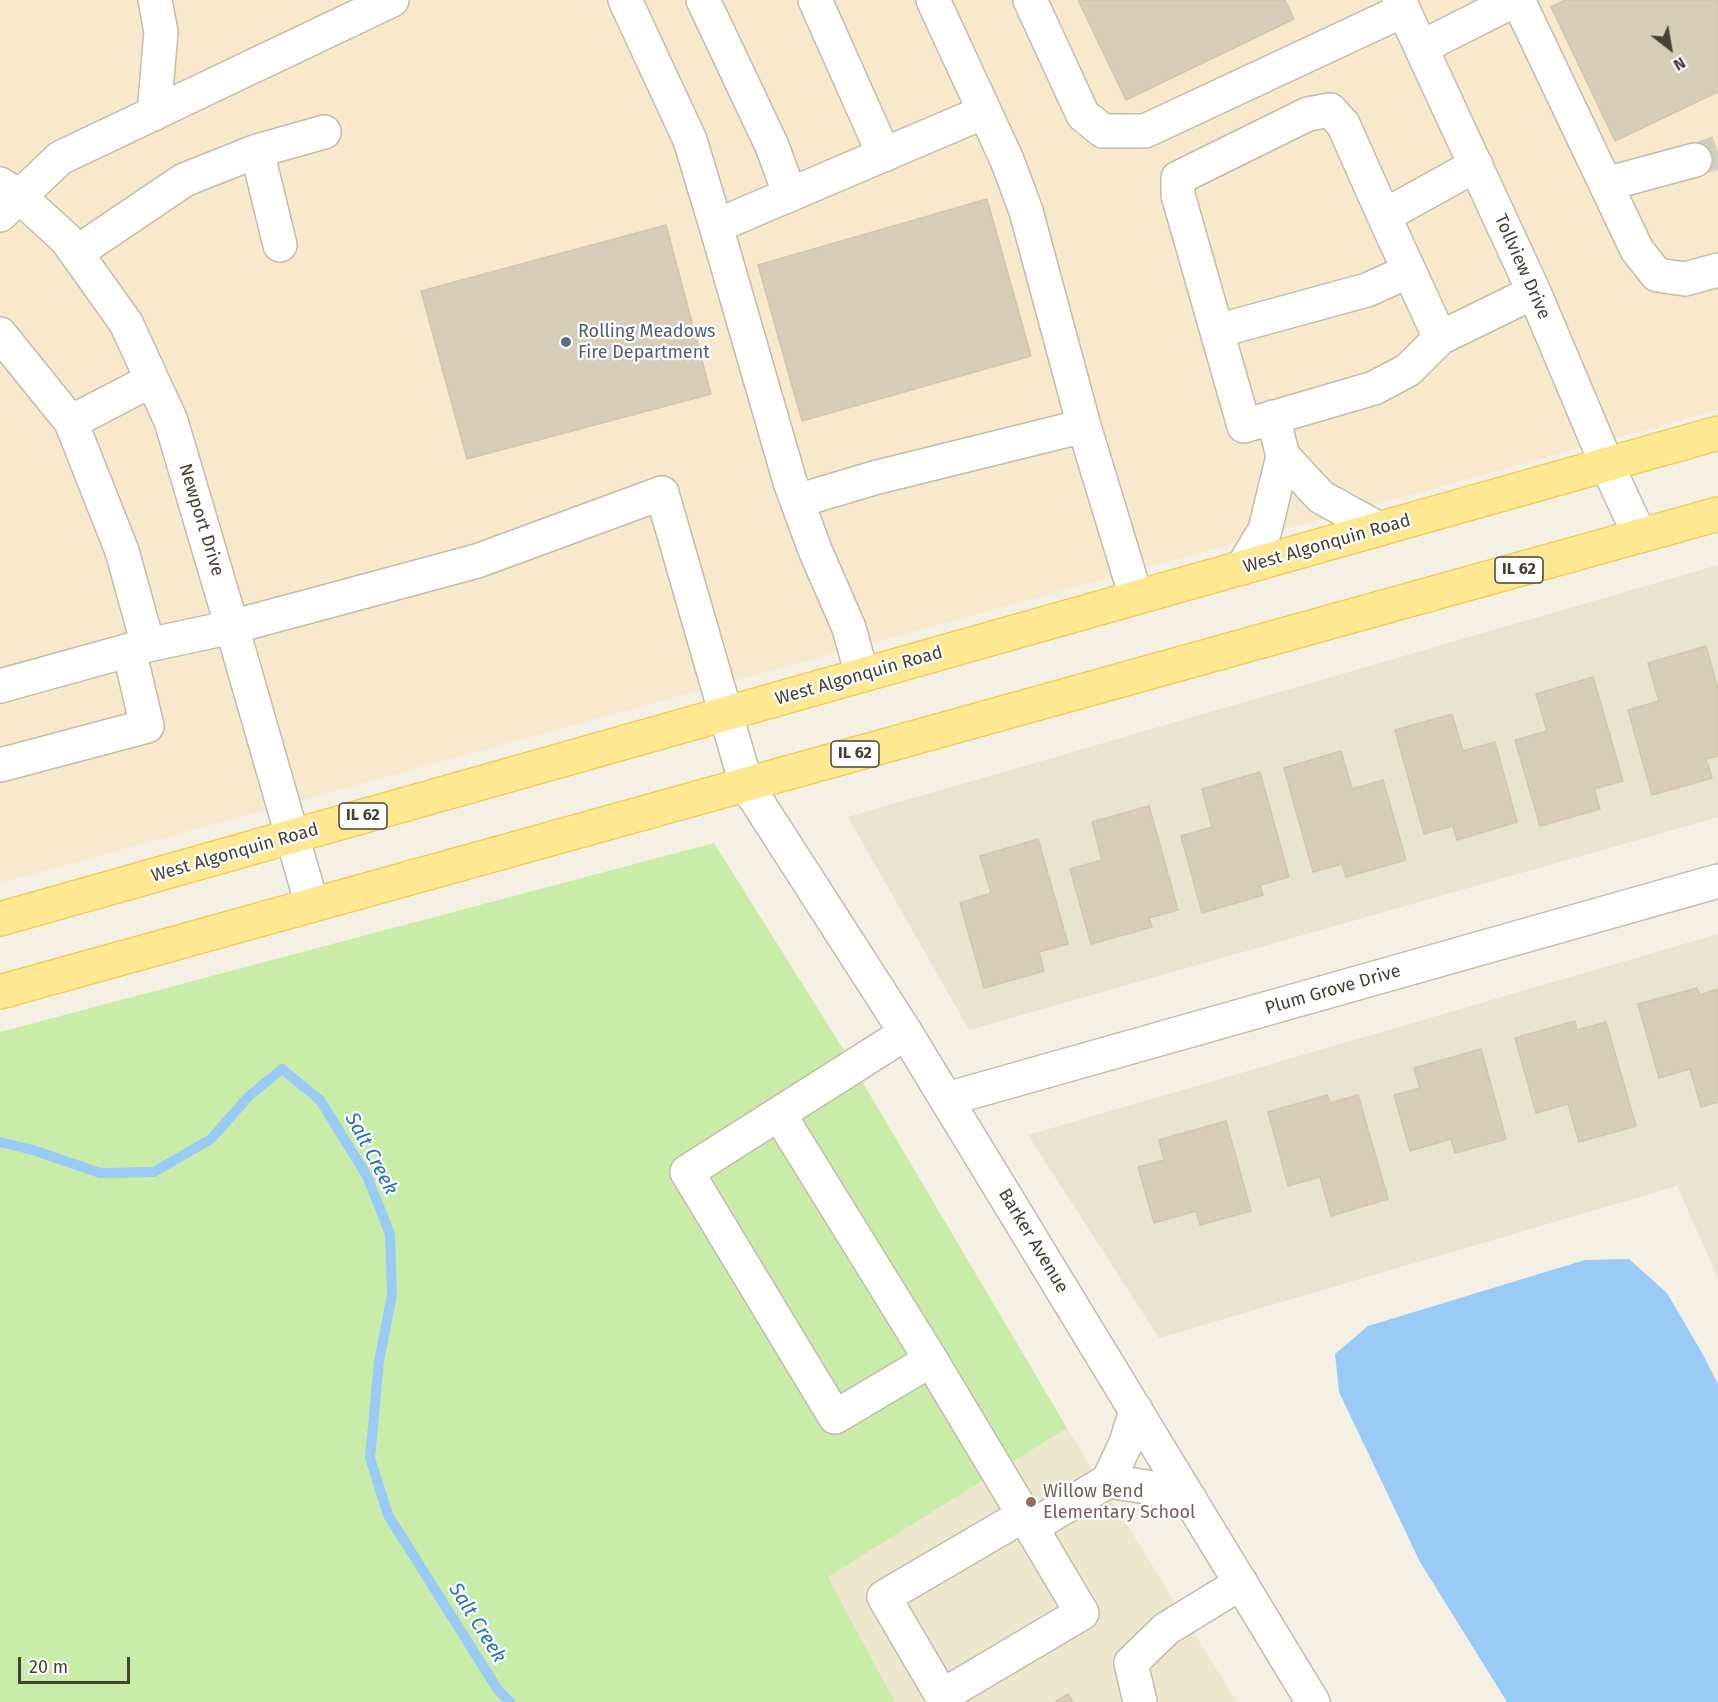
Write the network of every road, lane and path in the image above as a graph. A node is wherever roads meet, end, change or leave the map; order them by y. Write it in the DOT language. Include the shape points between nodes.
graph roads {
  1 [pos="155,0"];
  2 [pos="392,0"];
  3 [pos="625,0"];
  4 [pos="703,0"];
  5 [pos="815,0"];
  6 [pos="933,0"];
  7 [pos="1030,0"];
  8 [pos="1516,0"];
  9 [pos="1401,5"];
  10 [pos="1422,47"];
  11 [pos="984,112"];
  12 [pos="154,114"];
  13 [pos="324,132"];
  14 [pos="257,151"];
  15 [pos="884,154"];
  16 [pos="1695,160"];
  17 [pos="1476,165"];
  18 [pos="1605,184"];
  19 [pos="790,195"];
  20 [pos="6,199"];
  21 [pos="1384,216"];
  22 [pos="716,226"];
  23 [pos="280,246"];
  24 [pos="76,253"];
  25 [pos="1718,270"];
  26 [pos="1409,271"];
  27 [pos="1534,292"];
  28 [pos="1217,331"];
  29 [pos="0,334"];
  30 [pos="1440,338"];
  31 [pos="152,380"];
  32 [pos="1273,417"];
  33 [pos="71,422"];
  34 [pos="1084,426"];
  35 [pos="1718,434"];
  36 [pos="1283,456"];
  37 [pos="1607,465"];
  38 [pos="797,501"];
  39 [pos="1718,514"];
  40 [pos="1379,529"];
  41 [pos="1640,536"];
  42 [pos="1242,568"];
  43 [pos="1136,597"];
  44 [pos="232,627"];
  45 [pos="139,648"];
  46 [pos="862,675"];
  47 [pos="0,686"];
  48 [pos="726,714"];
  49 [pos="0,765"];
  50 [pos="746,784"];
  51 [pos="292,837"];
  52 [pos="1718,881"];
  53 [pos="312,905"];
  54 [pos="0,919"];
  55 [pos="0,992"];
  56 [pos="906,1033"];
  57 [pos="947,1099"];
  58 [pos="779,1114"];
  59 [pos="931,1360"];
  60 [pos="1136,1410"];
  61 [pos="1108,1481"];
  62 [pos="1190,1499"];
  63 [pos="1027,1521"];
  64 [pos="1241,1583"];
  65 [pos="1140,1702"];
  66 [pos="1313,1702"];
  1 -- 12 [label="street" via="161,32"];
  2 -- 12 [label="street"];
  3 -- 22 [label="street" via="690,140"];
  4 -- 19 [label="street" via="772,146"];
  5 -- 15 [label="street"];
  6 -- 11 [label="street"];
  7 -- 9 [label="street" via="1083,115 1103,131 1145,131"];
  8 -- 10 [label="street"];
  8 -- 18 [label="street"];
  9 -- 10 [label="street, Tollview Drive"];
  10 -- 17 [label="street, Tollview Drive"];
  11 -- 15 [label="street"];
  11 -- 34 [label="street" via="1026,211"];
  12 -- 20 [label="street" via="60,158"];
  13 -- 14 [label="street"];
  14 -- 23 [label="street"];
  14 -- 24 [label="street" via="184,180"];
  15 -- 19 [label="street"];
  16 -- 18 [label="street"];
  17 -- 21 [label="street"];
  17 -- 27 [label="street, Tollview Drive"];
  18 -- 25 [label="street" via="1637,250 1657,275 1685,279"];
  19 -- 22 [label="street"];
  20 -- 24 [label="street, Newport Drive" via="66,239"];
  21 -- 26 [label="street"];
  21 -- 28 [label="street" via="1343,124 1330,110 1308,114 1178,178 1178,195"];
  22 -- 38 [label="street"];
  24 -- 31 [label="street, Newport Drive" via="126,323"];
  26 -- 28 [label="street" via="1367,290"];
  26 -- 30 [label="street"];
  27 -- 30 [label="street"];
  27 -- 37 [label="street, Tollview Drive"];
  28 -- 32 [label="street" via="1245,426"];
  29 -- 33 [label="street"];
  30 -- 32 [label="street" via="1408,370 1374,388"];
  31 -- 33 [label="street"];
  31 -- 44 [label="street, Newport Drive" via="171,421"];
  32 -- 36 [label="street"];
  33 -- 45 [label="street" via="122,551"];
  34 -- 38 [label="street"];
  34 -- 43 [label="street"];
  35 -- 37 [label="main road, West Algonquin Road / IL 62"];
  36 -- 40 [label="street" via="1321,497"];
  36 -- 42 [label="street" via="1265,530"];
  37 -- 40 [label="main road, West Algonquin Road / IL 62"];
  37 -- 41 [label="street, Tollview Drive"];
  38 -- 46 [label="street" via="849,628"];
  39 -- 41 [label="main road, IL 62"];
  40 -- 42 [label="main road, West Algonquin Road / IL 62"];
  41 -- 50 [label="main road, IL 62"];
  42 -- 43 [label="main road, West Algonquin Road / IL 62"];
  43 -- 46 [label="main road, West Algonquin Road / IL 62"];
  44 -- 45 [label="street"];
  44 -- 48 [label="street, Barker Avenue" via="477,561 662,493"];
  44 -- 51 [label="street, Newport Drive"];
  45 -- 47 [label="street"];
  45 -- 49 [label="street" via="147,726"];
  46 -- 48 [label="main road, West Algonquin Road / IL 62"];
  48 -- 50 [label="street, Barker Avenue"];
  48 -- 51 [label="main road, West Algonquin Road / IL 62"];
  50 -- 53 [label="main road, IL 62"];
  50 -- 56 [label="street, Barker Avenue"];
  51 -- 53 [label="street, Newport Drive"];
  51 -- 54 [label="main road, West Algonquin Road / IL 62"];
  52 -- 57 [label="street, Plum Grove Drive"];
  53 -- 55 [label="main road, IL 62"];
  56 -- 57 [label="street, Barker Avenue"];
  56 -- 58 [label="street"];
  57 -- 60 [label="street, Barker Avenue"];
  58 -- 59 [label="street"];
  58 -- 59 [label="street" via="687,1172 835,1417"];
  59 -- 63 [label="street"];
  60 -- 61 [label="street"];
  60 -- 62 [label="street, Barker Avenue"];
  61 -- 62 [label="street"];
  61 -- 63 [label="street"];
  62 -- 64 [label="street, Barker Avenue"];
  63 -- 63 [label="street" via="884,1597 942,1696 1082,1613"];
  64 -- 65 [label="street" via="1166,1629 1131,1663"];
  64 -- 66 [label="street, Barker Avenue"];
}
